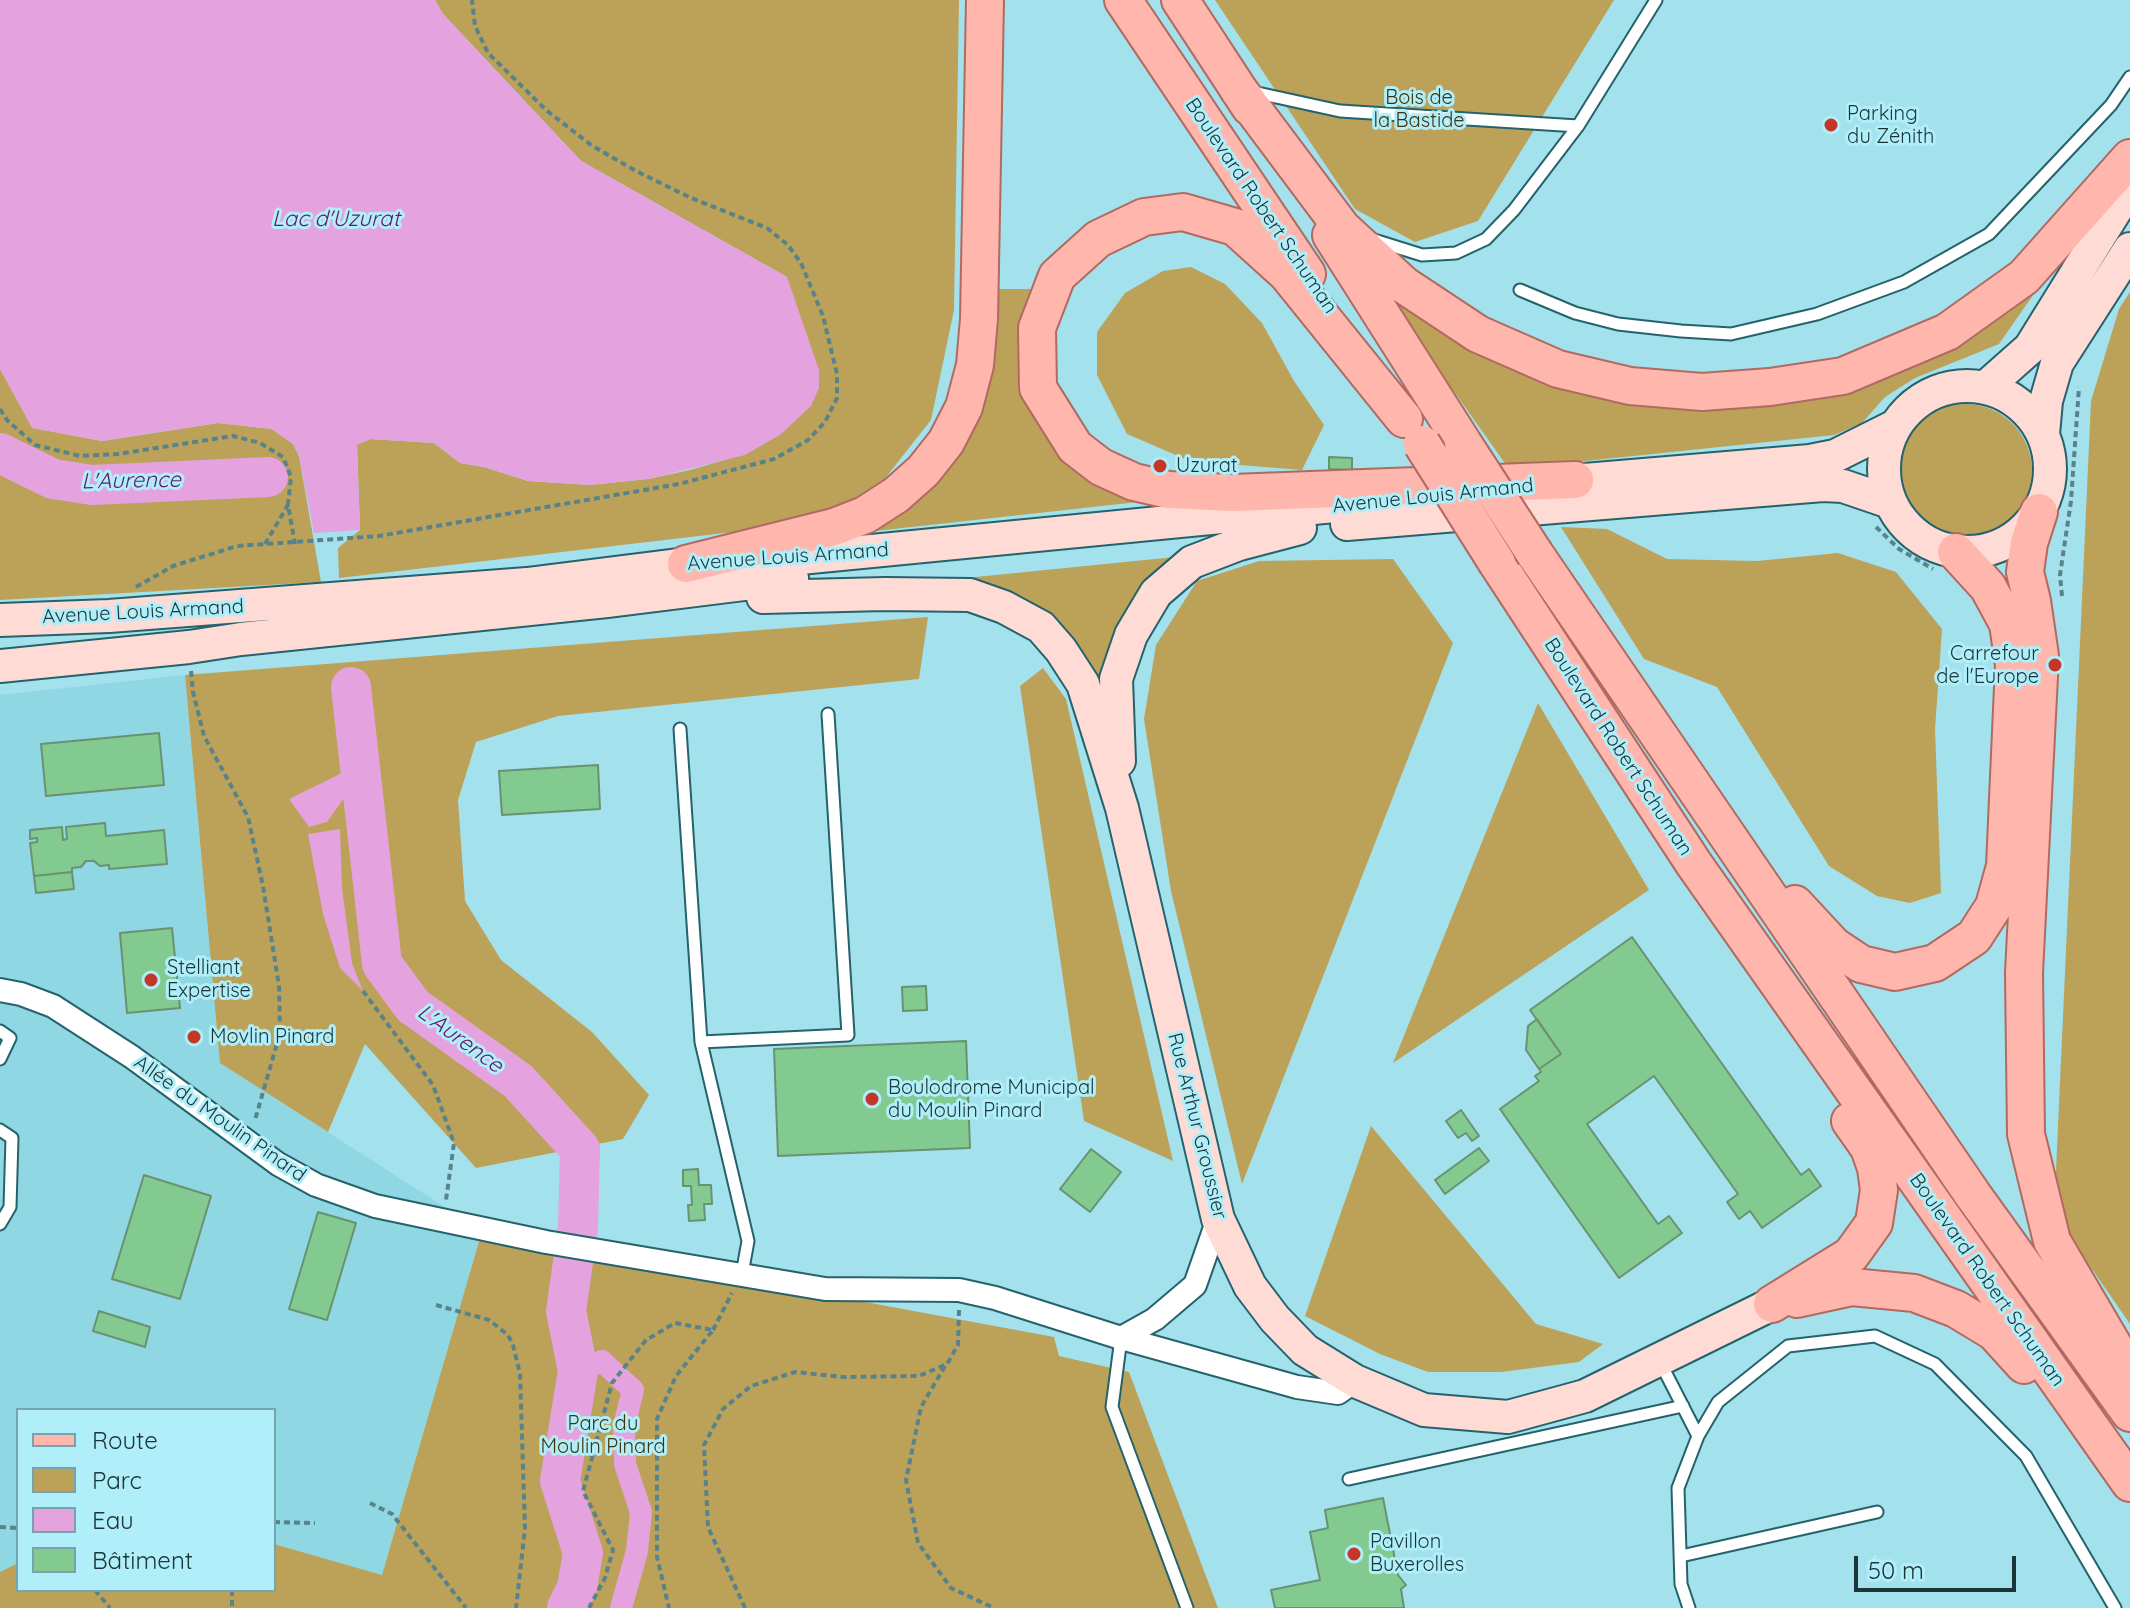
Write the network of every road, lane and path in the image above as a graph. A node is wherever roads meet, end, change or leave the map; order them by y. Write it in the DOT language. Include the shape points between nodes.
graph roads {
  1 [pos="472,0"];
  2 [pos="985,0"];
  3 [pos="1123,0"];
  4 [pos="1180,0"];
  5 [pos="1656,0"];
  6 [pos="2130,77"];
  7 [pos="1238,89"];
  8 [pos="1578,126"];
  9 [pos="2130,158"];
  10 [pos="2130,187"];
  11 [pos="1342,228"];
  12 [pos="2130,249"];
  13 [pos="1520,290"];
  14 [pos="2079,384"];
  15 [pos="1986,387"];
  16 [pos="0,409"];
  17 [pos="1895,426"];
  18 [pos="1413,432"];
  19 [pos="2043,434"];
  20 [pos="1575,480"];
  21 [pos="1890,502"];
  22 [pos="288,505"];
  23 [pos="2039,512"];
  24 [pos="1300,528"];
  25 [pos="265,544"];
  26 [pos="295,544"];
  27 [pos="1956,552"];
  28 [pos="686,564"];
  29 [pos="607,601"];
  30 [pos="2063,607"];
  31 [pos="109,616"];
  32 [pos="0,620"];
  33 [pos="189,647"];
  34 [pos="0,666"];
  35 [pos="828,714"];
  36 [pos="680,729"];
  37 [pos="1703,803"];
  38 [pos="1122,808"];
  39 [pos="1694,864"];
  40 [pos="0,990"];
  41 [pos="363,991"];
  42 [pos="0,1031"];
  43 [pos="701,1042"];
  44 [pos="0,1059"];
  45 [pos="0,1130"];
  46 [pos="248,1141"];
  47 [pos="1218,1219"];
  48 [pos="444,1222"];
  49 [pos="0,1224"];
  50 [pos="742,1274"];
  51 [pos="959,1290"];
  52 [pos="1772,1304"];
  53 [pos="436,1305"];
  54 [pos="713,1330"];
  55 [pos="1121,1338"];
  56 [pos="1659,1360"];
  57 [pos="947,1364"];
  58 [pos="2130,1374"];
  59 [pos="1355,1381"];
  60 [pos="1683,1406"];
  61 [pos="2130,1413"];
  62 [pos="1698,1436"];
  63 [pos="1349,1479"];
  64 [pos="2130,1483"];
  65 [pos="370,1503"];
  66 [pos="1877,1512"];
  67 [pos="276,1522"];
  68 [pos="315,1523"];
  69 [pos="1681,1556"];
  70 [pos="97,1592"];
  71 [pos="110,1608"];
  72 [pos="466,1608"];
  73 [pos="516,1608"];
  74 [pos="589,1608"];
  75 [pos="669,1608"];
  76 [pos="745,1608"];
  77 [pos="994,1608"];
  78 [pos="1187,1608"];
  79 [pos="1689,1608"];
  80 [pos="2115,1608"];
  1 -- 26 [label="path" via="475,26 488,53 591,145 691,198 767,228 788,245 823,316 837,374 837,398 808,440 774,459 679,484 379,536"];
  2 -- 28 [label="main road" via="975,365 964,407 946,442 923,471 865,515"];
  3 -- 18 [label="main road, Boulevard Robert Schuman"];
  4 -- 7 [label="main road, Boulevard Robert Schuman"];
  5 -- 8 [label="lane"];
  6 -- 13 [label="lane" via="2111,105 1989,234 1904,282 1817,314 1731,334 1681,331 1618,324"];
  7 -- 8 [label="lane" via="1340,111"];
  7 -- 11 [label="main road"];
  7 -- 37 [label="main road, Boulevard Robert Schuman, bridge" via="1535,554"];
  8 -- 11 [label="lane" via="1514,210 1486,239 1456,253 1422,255"];
  9 -- 11 [label="main road" via="2024,277 1947,332 1843,376 1770,387 1702,392 1630,386 1558,369 1478,334 1404,285"];
  10 -- 15 [label="main road" via="2030,348"];
  12 -- 19 [label="main road" via="2057,363"];
  14 -- 30 [label="path" via="2060,575"];
  15 -- 17 [label="main road" via="1959,385 1934,392 1911,406"];
  15 -- 19 [label="main road" via="2029,412"];
  16 -- 22 [label="path" via="35,445 80,456 233,436 260,443 283,457 291,477"];
  17 -- 20 [label="main road" via="1835,456 1810,461"];
  17 -- 21 [label="main road" via="1883,464"];
  18 -- 20 [label="main road" via="1287,274 1235,227 1183,212 1144,217 1098,239 1057,276 1037,328 1038,388 1075,447 1134,482 1169,490 1232,493"];
  18 -- 39 [label="main road, Boulevard Robert Schuman, bridge"];
  19 -- 23 [label="main road" via="2051,473"];
  20 -- 28 [label="main road, Avenue Louis Armand" via="1231,518"];
  21 -- 24 [label="main road" via="1823,485"];
  21 -- 27 [label="main road" via="1916,536"];
  22 -- 25 [label="path"];
  22 -- 26 [label="path"];
  23 -- 27 [label="main road" via="2004,544 1981,552"];
  23 -- 58 [label="main road" via="2025,572 2040,656 2024,973 2026,1134 2052,1241"];
  24 -- 29 [label="main road, Avenue Louis Armand" via="859,570"];
  24 -- 38 [label="main road" via="1192,562 1156,593 1131,635 1116,679"];
  25 -- 26 [label="path"];
  25 -- 31 [label="path" via="237,546 173,566 138,585"];
  27 -- 37 [label="main road" via="1988,587 2008,624 2014,665 2005,866 1994,906 1974,937 1935,963 1895,972 1861,964 1834,946"];
  28 -- 31 [label="main road, Avenue Louis Armand" via="527,584"];
  29 -- 33 [label="main road, Avenue Louis Armand"];
  29 -- 38 [label="main road" via="913,594 970,595 1004,607 1041,627 1083,684"];
  31 -- 32 [label="main road, Avenue Louis Armand"];
  33 -- 34 [label="main road, Avenue Louis Armand"];
  33 -- 46 [label="path" via="204,736 248,817 279,986 280,1033"];
  35 -- 43 [label="lane" via="848,1035"];
  36 -- 43 [label="lane"];
  37 -- 61 [label="main road, Boulevard Robert Schuman"];
  38 -- 47 [label="main road, Rue Arthur Groussier"];
  39 -- 52 [label="main road" via="1780,1023 1869,1148 1876,1168 1874,1223 1851,1255"];
  39 -- 64 [label="main road, Boulevard Robert Schuman"];
  40 -- 46 [label="street, Allée du Moulin Pinard" via="53,1006"];
  41 -- 48 [label="path" via="433,1085 454,1143"];
  42 -- 44 [label="lane" via="10,1038"];
  43 -- 50 [label="lane" via="748,1241"];
  45 -- 49 [label="lane" via="12,1138 10,1207"];
  46 -- 48 [label="street, Allée du Moulin Pinard" via="316,1185"];
  47 -- 55 [label="street" via="1195,1285 1155,1319"];
  47 -- 59 [label="main road, Rue Arthur Groussier" via="1250,1286 1275,1319 1305,1350"];
  48 -- 50 [label="street, Allée du Moulin Pinard"];
  50 -- 51 [label="street, Allée du Moulin Pinard" via="825,1289"];
  50 -- 54 [label="path"];
  51 -- 55 [label="street, Allée du Moulin Pinard"];
  51 -- 57 [label="path" via="958,1345"];
  52 -- 56 [label="main road, Rue Arthur Groussier"];
  52 -- 64 [label="main road" via="1852,1287 1914,1293 1956,1309 1994,1332"];
  53 -- 73 [label="path" via="489,1320 513,1345 520,1374 525,1528"];
  54 -- 74 [label="path" via="675,1323 646,1340 612,1383 583,1491 613,1550"];
  54 -- 75 [label="path" via="676,1376 657,1419 657,1557"];
  55 -- 59 [label="street, Allée du Moulin Pinard" via="1297,1387 1338,1393"];
  55 -- 78 [label="lane" via="1112,1407"];
  56 -- 59 [label="main road, Rue Arthur Groussier" via="1585,1396 1508,1417 1424,1410"];
  56 -- 60 [label="lane"];
  57 -- 76 [label="path" via="919,1376 795,1372 751,1386 723,1409 704,1445 708,1527"];
  57 -- 77 [label="path" via="921,1407 906,1480 918,1543 951,1588"];
  60 -- 62 [label="lane"];
  60 -- 63 [label="lane"];
  62 -- 69 [label="lane" via="1678,1488"];
  62 -- 80 [label="lane" via="1718,1402 1788,1346 1875,1336 1935,1364 2026,1456"];
  65 -- 72 [label="path" via="392,1514"];
  66 -- 69 [label="lane"];
  67 -- 68 [label="path"];
  69 -- 79 [label="lane" via="1681,1584"];
  70 -- 71 [label="path"];
}
